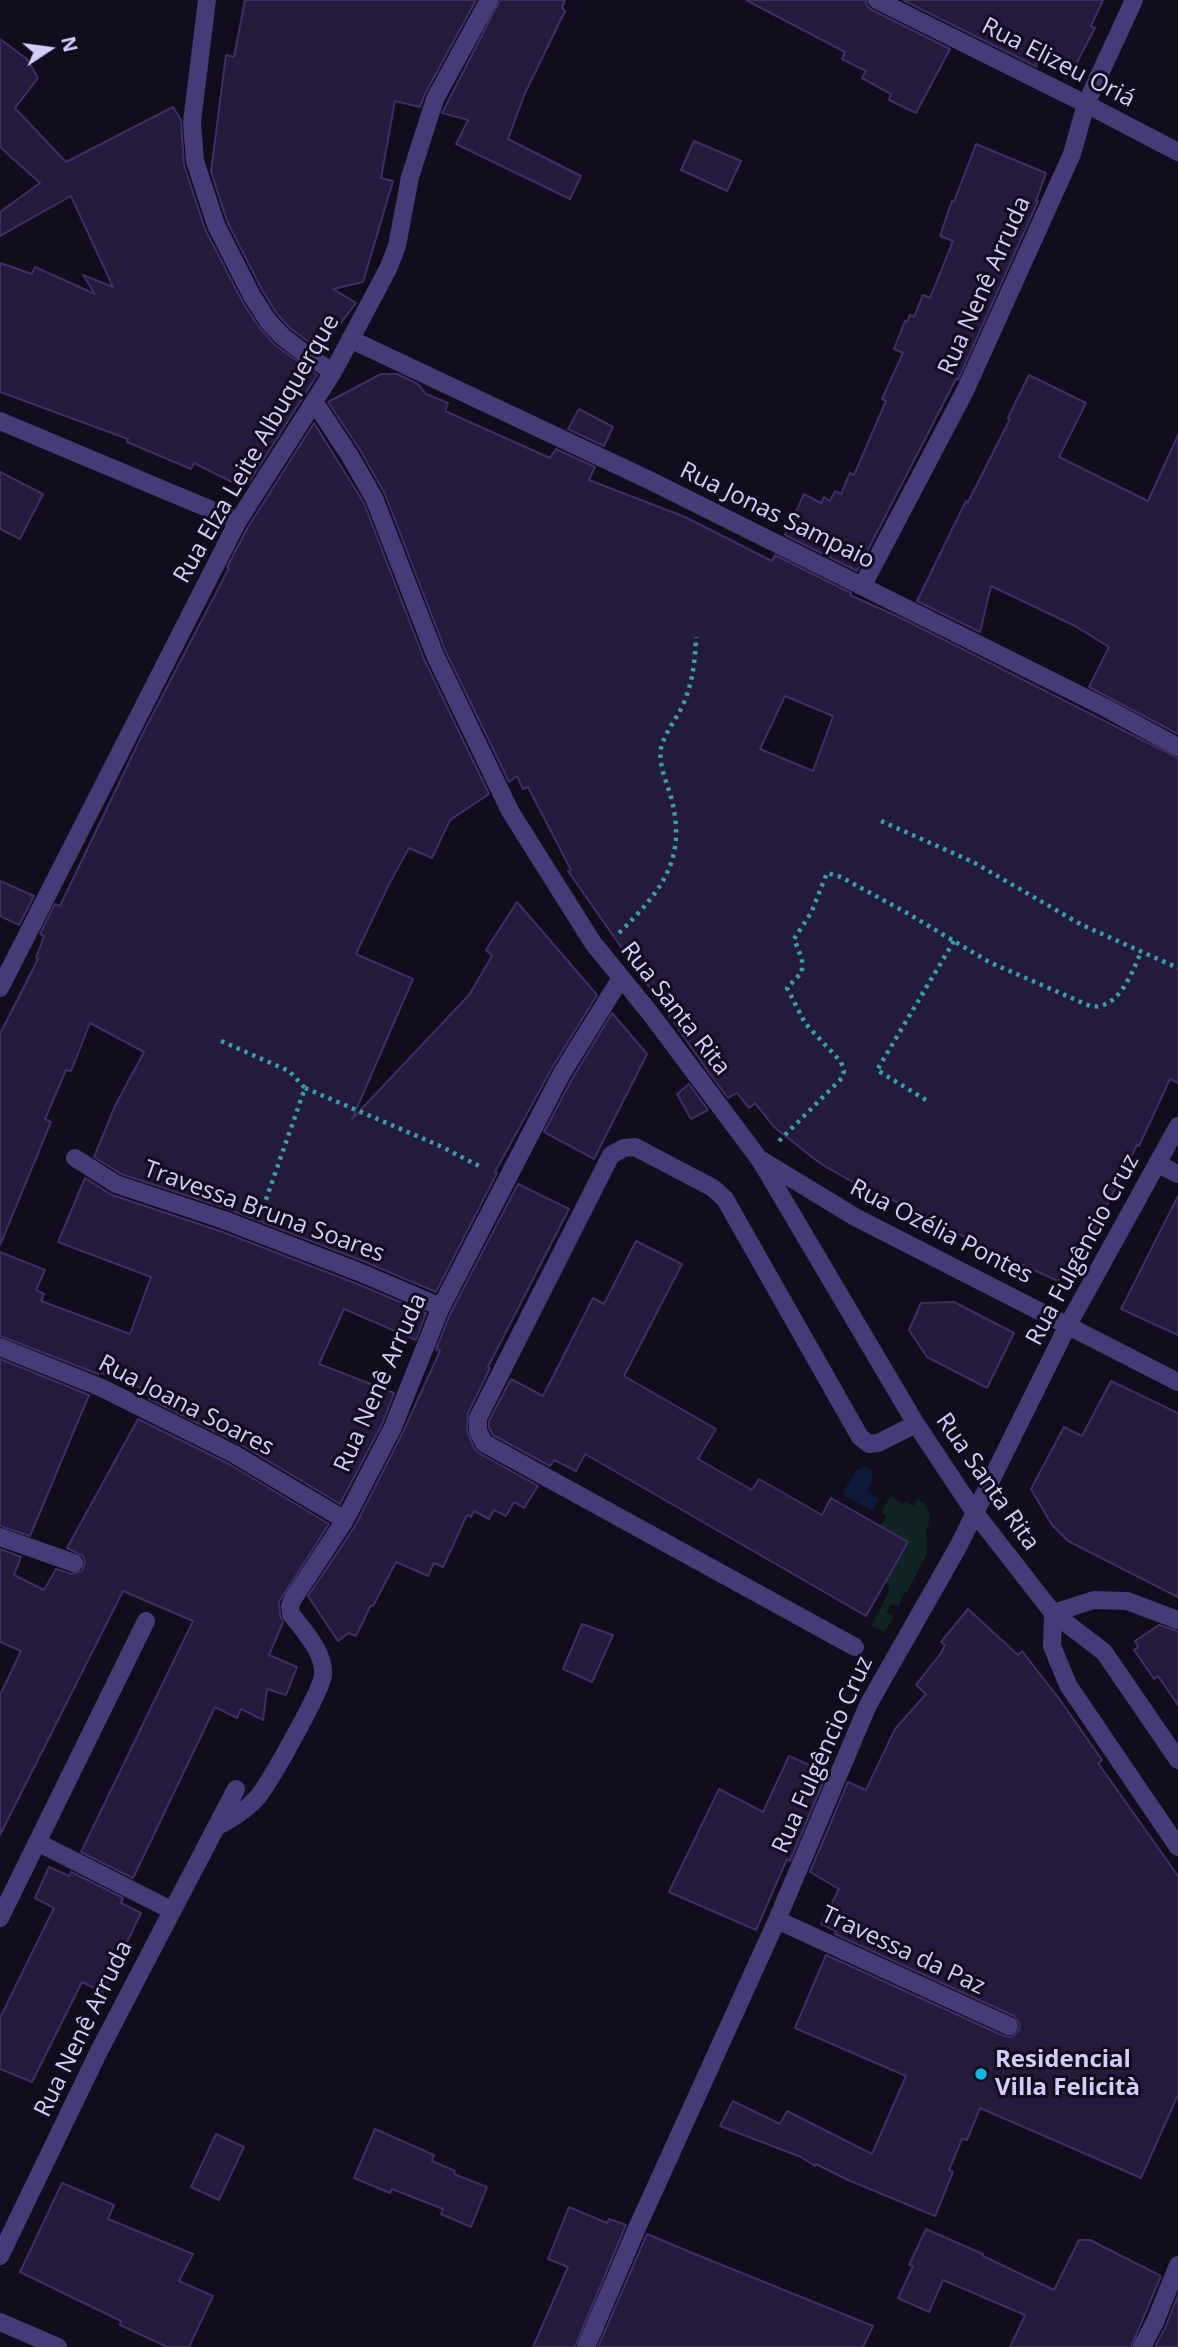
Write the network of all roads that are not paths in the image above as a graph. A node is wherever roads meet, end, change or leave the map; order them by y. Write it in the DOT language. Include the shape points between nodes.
graph roads {
  1 [pos="207,0"];
  2 [pos="489,0"];
  3 [pos="877,0"];
  4 [pos="1134,0"];
  5 [pos="1086,104"];
  6 [pos="1178,152"];
  7 [pos="350,339"];
  8 [pos="334,372"];
  9 [pos="314,403"];
  10 [pos="0,421"];
  11 [pos="238,521"];
  12 [pos="863,585"];
  13 [pos="1178,747"];
  14 [pos="621,978"];
  15 [pos="0,988"];
  16 [pos="1178,1126"];
  17 [pos="75,1158"];
  18 [pos="760,1160"];
  19 [pos="1157,1164"];
  20 [pos="1178,1174"];
  21 [pos="441,1307"];
  22 [pos="1068,1325"];
  23 [pos="0,1347"];
  24 [pos="1178,1381"];
  25 [pos="916,1424"];
  26 [pos="975,1513"];
  27 [pos="345,1520"];
  28 [pos="0,1537"];
  29 [pos="74,1563"];
  30 [pos="1053,1613"];
  31 [pos="1178,1620"];
  32 [pos="146,1621"];
  33 [pos="855,1647"];
  34 [pos="1178,1760"];
  35 [pos="236,1789"];
  36 [pos="216,1827"];
  37 [pos="37,1842"];
  38 [pos="1178,1847"];
  39 [pos="171,1909"];
  40 [pos="0,1918"];
  41 [pos="777,1920"];
  42 [pos="1009,2026"];
  43 [pos="0,2256"];
  44 [pos="1178,2265"];
  45 [pos="0,2322"];
  46 [pos="58,2347"];
  47 [pos="586,2347"];
  48 [pos="1142,2347"];
  1 -- 8 [label="street" via="192,122 195,161 216,225 268,321"];
  2 -- 7 [label="street, Rua Elza Leite Albuquerque" via="435,99 410,177 397,246"];
  3 -- 5 [label="street, Rua Elizeu Oriá"];
  4 -- 5 [label="street, Rua Nenê Arruda"];
  5 -- 6 [label="street, Rua Elizeu Oriá"];
  5 -- 12 [label="street, Rua Nenê Arruda" via="1072,154 965,391"];
  7 -- 8 [label="street, Rua Elza Leite Albuquerque"];
  7 -- 12 [label="street, Rua Jonas Sampaio"];
  8 -- 9 [label="street, Rua Elza Leite Albuquerque"];
  9 -- 11 [label="street, Rua Elza Leite Albuquerque"];
  9 -- 14 [label="street, Rua Santa Rita" via="374,498 435,655 510,811"];
  10 -- 11 [label="street"];
  11 -- 15 [label="street, Rua Elza Leite Albuquerque"];
  12 -- 13 [label="street, Rua Jonas Sampaio"];
  14 -- 18 [label="street, Rua Santa Rita"];
  14 -- 21 [label="street, Rua Nenê Arruda" via="562,1073"];
  16 -- 19 [label="street, Rua Fulgêncio Cruz"];
  17 -- 21 [label="street, Travessa Bruna Soares" via="116,1184 255,1232"];
  18 -- 22 [label="street, Rua Ozélia Pontes" via="855,1217"];
  18 -- 25 [label="street, Rua Santa Rita"];
  19 -- 20 [label="street"];
  19 -- 22 [label="street, Rua Fulgêncio Cruz"];
  21 -- 27 [label="street, Rua Nenê Arruda" via="393,1427"];
  22 -- 24 [label="street, Rua Ozélia Pontes"];
  22 -- 26 [label="street, Rua Fulgêncio Cruz"];
  23 -- 27 [label="street, Rua Joana Soares" via="102,1388 222,1448"];
  25 -- 26 [label="street, Rua Santa Rita"];
  25 -- 33 [label="street" via="878,1443 869,1444 860,1437 724,1199 713,1188 635,1147 611,1155 478,1418 484,1443"];
  26 -- 30 [label="street, Rua Santa Rita"];
  26 -- 41 [label="street, Rua Fulgêncio Cruz" via="868,1705"];
  27 -- 36 [label="street, Rua Nenê Arruda" via="290,1606 318,1654 323,1675 316,1698 258,1797"];
  28 -- 29 [label="street"];
  30 -- 31 [label="street" via="1094,1600 1127,1601"];
  30 -- 34 [label="street, Rua Santa Rita" via="1104,1652"];
  30 -- 38 [label="street" via="1052,1646 1068,1685"];
  32 -- 37 [label="street"];
  35 -- 36 [label="street, Rua Nenê Arruda"];
  36 -- 39 [label="street, Rua Nenê Arruda"];
  37 -- 39 [label="street"];
  37 -- 40 [label="street"];
  39 -- 43 [label="street, Rua Nenê Arruda"];
  41 -- 42 [label="street, Travessa da Paz"];
  41 -- 47 [label="street, Rua Fulgêncio Cruz"];
  44 -- 48 [label="street"];
  45 -- 46 [label="street"];
}
